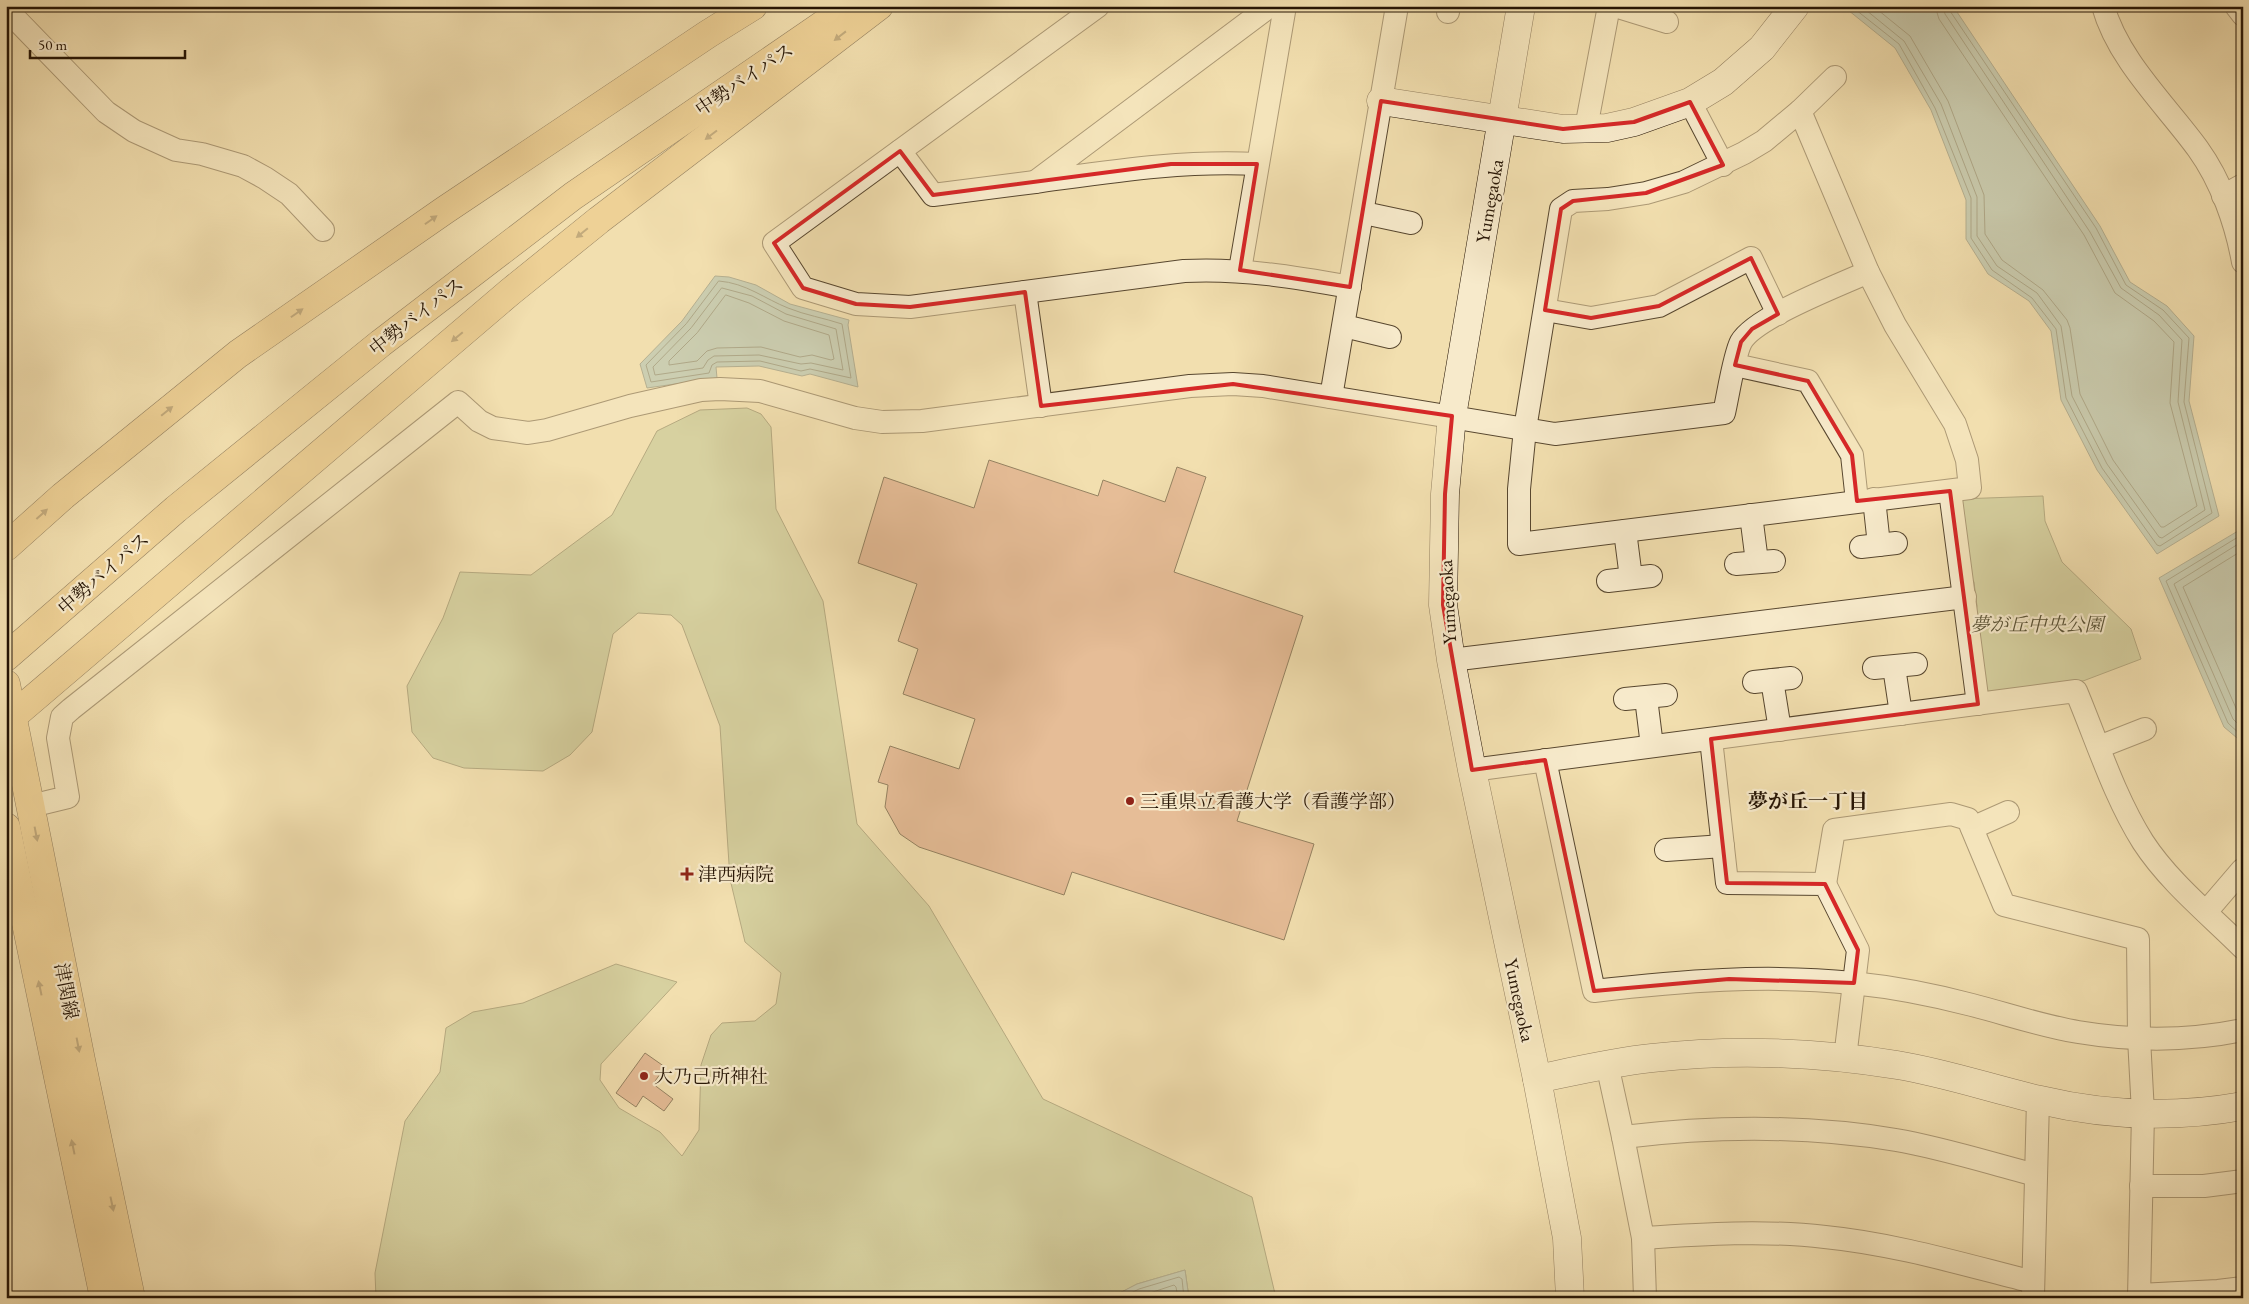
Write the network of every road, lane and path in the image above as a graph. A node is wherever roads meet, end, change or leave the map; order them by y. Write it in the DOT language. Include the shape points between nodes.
graph roads {
  1 [pos="753,6"];
  2 [pos="850,6"];
  3 [pos="879,6"];
  4 [pos="1098,6"];
  5 [pos="1270,6"];
  6 [pos="1285,6"];
  7 [pos="1397,6"];
  8 [pos="1521,6"];
  9 [pos="1609,6"];
  10 [pos="1615,6"];
  11 [pos="1795,6"];
  12 [pos="2103,6"];
  13 [pos="2236,6"];
  14 [pos="6,9"];
  15 [pos="2243,15"];
  16 [pos="1667,22"];
  17 [pos="1835,77"];
  18 [pos="1381,101"];
  19 [pos="1690,102"];
  20 [pos="1800,110"];
  21 [pos="1503,121"];
  22 [pos="1586,128"];
  23 [pos="900,151"];
  24 [pos="1257,164"];
  25 [pos="1723,165"];
  26 [pos="1035,182"];
  27 [pos="2243,185"];
  28 [pos="2223,196"];
  29 [pos="1364,213"];
  30 [pos="1412,221"];
  31 [pos="323,230"];
  32 [pos="2243,262"];
  33 [pos="1240,270"];
  34 [pos="1868,272"];
  35 [pos="1350,287"];
  36 [pos="1025,292"];
  37 [pos="1545,310"];
  38 [pos="1778,314"];
  39 [pos="1344,326"];
  40 [pos="1390,335"];
  41 [pos="1735,366"];
  42 [pos="1331,398"];
  43 [pos="1041,406"];
  44 [pos="1452,416"];
  45 [pos="1525,429"];
  46 [pos="1950,491"];
  47 [pos="1866,500"];
  48 [pos="1751,515"];
  49 [pos="1625,531"];
  50 [pos="1879,545"];
  51 [pos="6,547"];
  52 [pos="1756,562"];
  53 [pos="1608,581"];
  54 [pos="1965,596"];
  55 [pos="6,657"];
  56 [pos="1451,660"];
  57 [pos="1895,666"];
  58 [pos="1772,680"];
  59 [pos="6,684"];
  60 [pos="1645,697"];
  61 [pos="1978,704"];
  62 [pos="1901,714"];
  63 [pos="10,719"];
  64 [pos="1780,730"];
  65 [pos="2146,730"];
  66 [pos="1711,739"];
  67 [pos="1652,746"];
  68 [pos="2099,747"];
  69 [pos="1545,760"];
  70 [pos="1472,770"];
  71 [pos="31,806"];
  72 [pos="2008,812"];
  73 [pos="6,827"];
  74 [pos="1972,828"];
  75 [pos="1723,846"];
  76 [pos="1666,851"];
  77 [pos="2241,869"];
  78 [pos="1826,884"];
  79 [pos="2206,912"];
  80 [pos="2243,948"];
  81 [pos="1854,983"];
  82 [pos="2243,1030"];
  83 [pos="2139,1038"];
  84 [pos="1845,1058"];
  85 [pos="1607,1064"];
  86 [pos="1536,1079"];
  87 [pos="2038,1100"];
  88 [pos="2243,1106"];
  89 [pos="2143,1114"];
  90 [pos="1624,1137"];
  91 [pos="2036,1175"];
  92 [pos="2243,1181"];
  93 [pos="2141,1186"];
  94 [pos="1643,1238"];
  95 [pos="2243,1288"];
  96 [pos="2033,1290"];
  97 [pos="2139,1296"];
  98 [pos="104,1298"];
  99 [pos="131,1298"];
  100 [pos="1570,1298"];
  101 [pos="1645,1298"];
  51 -- 1 [label="main road, one-way" via="62,496 238,354 478,188"];
  2 -- 55 [label="main road, 中勢バイパス" via="572,196 366,355 176,509"];
  3 -- 63 [label="main road, one-way" via="517,286"];
  4 -- 23 [label="street"];
  5 -- 26 [label="street"];
  6 -- 24 [label="street"];
  7 -- 18 [label="street"];
  8 -- 21 [label="street, Yumegaoka"];
  9 -- 22 [label="street"];
  10 -- 16 [label="street"];
  11 -- 19 [label="street" via="1762,48 1723,82"];
  12 -- 28 [label="street" via="2108,24 2122,49 2200,151"];
  13 -- 15 [label="street"];
  14 -- 31 [label="street" via="106,112 134,131 176,150 243,166 288,194"];
  17 -- 20 [label="street"];
  18 -- 21 [label="street"];
  18 -- 29 [label="street"];
  19 -- 22 [label="street" via="1634,122 1607,128"];
  19 -- 25 [label="street"];
  20 -- 25 [label="street" via="1764,141"];
  20 -- 34 [label="street"];
  21 -- 22 [label="street" via="1554,128"];
  21 -- 44 [label="street, Yumegaoka"];
  23 -- 26 [label="street" via="933,195"];
  23 -- 36 [label="street" via="774,243 803,288 856,304 910,307"];
  24 -- 26 [label="street" via="1171,164"];
  24 -- 33 [label="street"];
  25 -- 37 [label="street" via="1684,182 1646,193 1573,201 1562,209"];
  27 -- 28 [label="street"];
  28 -- 32 [label="street" via="2239,239"];
  29 -- 30 [label="street"];
  29 -- 35 [label="street"];
  33 -- 35 [label="street"];
  33 -- 36 [label="street" via="1184,271"];
  34 -- 38 [label="street"];
  34 -- 46 [label="street" via="1895,325 1955,424 1970,488"];
  35 -- 39 [label="street"];
  36 -- 43 [label="street"];
  37 -- 38 [label="street" via="1591,318 1659,306 1751,258"];
  37 -- 45 [label="street"];
  38 -- 41 [label="street" via="1752,329 1741,342"];
  39 -- 40 [label="street"];
  39 -- 42 [label="street"];
  41 -- 45 [label="street" via="1724,412 1555,434"];
  41 -- 47 [label="street" via="1808,381 1852,455"];
  42 -- 43 [label="street" via="1233,384 1190,386"];
  42 -- 44 [label="street"];
  43 -- 71 [label="street" via="922,421 882,422 856,418 760,391 710,390 630,406 528,433 493,428 479,421 458,402 62,717 58,738 68,798"];
  44 -- 45 [label="street"];
  44 -- 56 [label="street, Yumegaoka" via="1445,494 1444,605"];
  45 -- 49 [label="street" via="1519,488 1519,544"];
  46 -- 47 [label="street"];
  46 -- 54 [label="street"];
  47 -- 48 [label="street"];
  47 -- 50 [label="street"];
  48 -- 49 [label="street"];
  48 -- 52 [label="street"];
  49 -- 53 [label="street" via="1641,577"];
  54 -- 56 [label="street"];
  54 -- 61 [label="street"];
  56 -- 70 [label="street, Yumegaoka"];
  57 -- 62 [label="street"];
  58 -- 64 [label="street"];
  59 -- 63 [label="main road, 津関線"];
  60 -- 67 [label="street"];
  61 -- 62 [label="street"];
  61 -- 68 [label="street" via="2076,691"];
  62 -- 64 [label="street"];
  63 -- 71 [label="main road, 津関線"];
  64 -- 66 [label="street"];
  65 -- 68 [label="street"];
  66 -- 67 [label="street"];
  66 -- 75 [label="street"];
  67 -- 69 [label="street"];
  68 -- 79 [label="street" via="2143,842 2164,870"];
  69 -- 70 [label="street"];
  69 -- 81 [label="street" via="1594,991 1675,981 1730,979"];
  70 -- 86 [label="street, Yumegaoka"];
  71 -- 99 [label="main road, 津関線, one-way"];
  72 -- 74 [label="street"];
  98 -- 73 [label="main road, 津関線, one-way"];
  74 -- 78 [label="street" via="1968,819 1951,814 1834,830"];
  74 -- 83 [label="street" via="2004,905 2138,939"];
  75 -- 76 [label="street"];
  75 -- 78 [label="street" via="1728,883"];
  77 -- 79 [label="street"];
  78 -- 81 [label="street" via="1858,950"];
  79 -- 80 [label="street"];
  81 -- 83 [label="street" via="1969,1004 2076,1032"];
  81 -- 84 [label="street"];
  82 -- 83 [label="street" via="2192,1037"];
  83 -- 89 [label="street"];
  84 -- 85 [label="street" via="1745,1052"];
  84 -- 87 [label="street" via="1932,1071"];
  85 -- 86 [label="street"];
  85 -- 90 [label="street"];
  86 -- 100 [label="street, Yumegaoka" via="1567,1238"];
  87 -- 89 [label="street"];
  87 -- 91 [label="street"];
  88 -- 89 [label="street"];
  89 -- 93 [label="street"];
  90 -- 91 [label="street" via="1717,1128 1836,1132 1897,1140"];
  90 -- 94 [label="street"];
  91 -- 96 [label="street"];
  92 -- 93 [label="street" via="2204,1186"];
  93 -- 97 [label="street"];
  94 -- 96 [label="street" via="1764,1233 1826,1237 1911,1252"];
  94 -- 101 [label="street"];
  95 -- 97 [label="street"];
}
